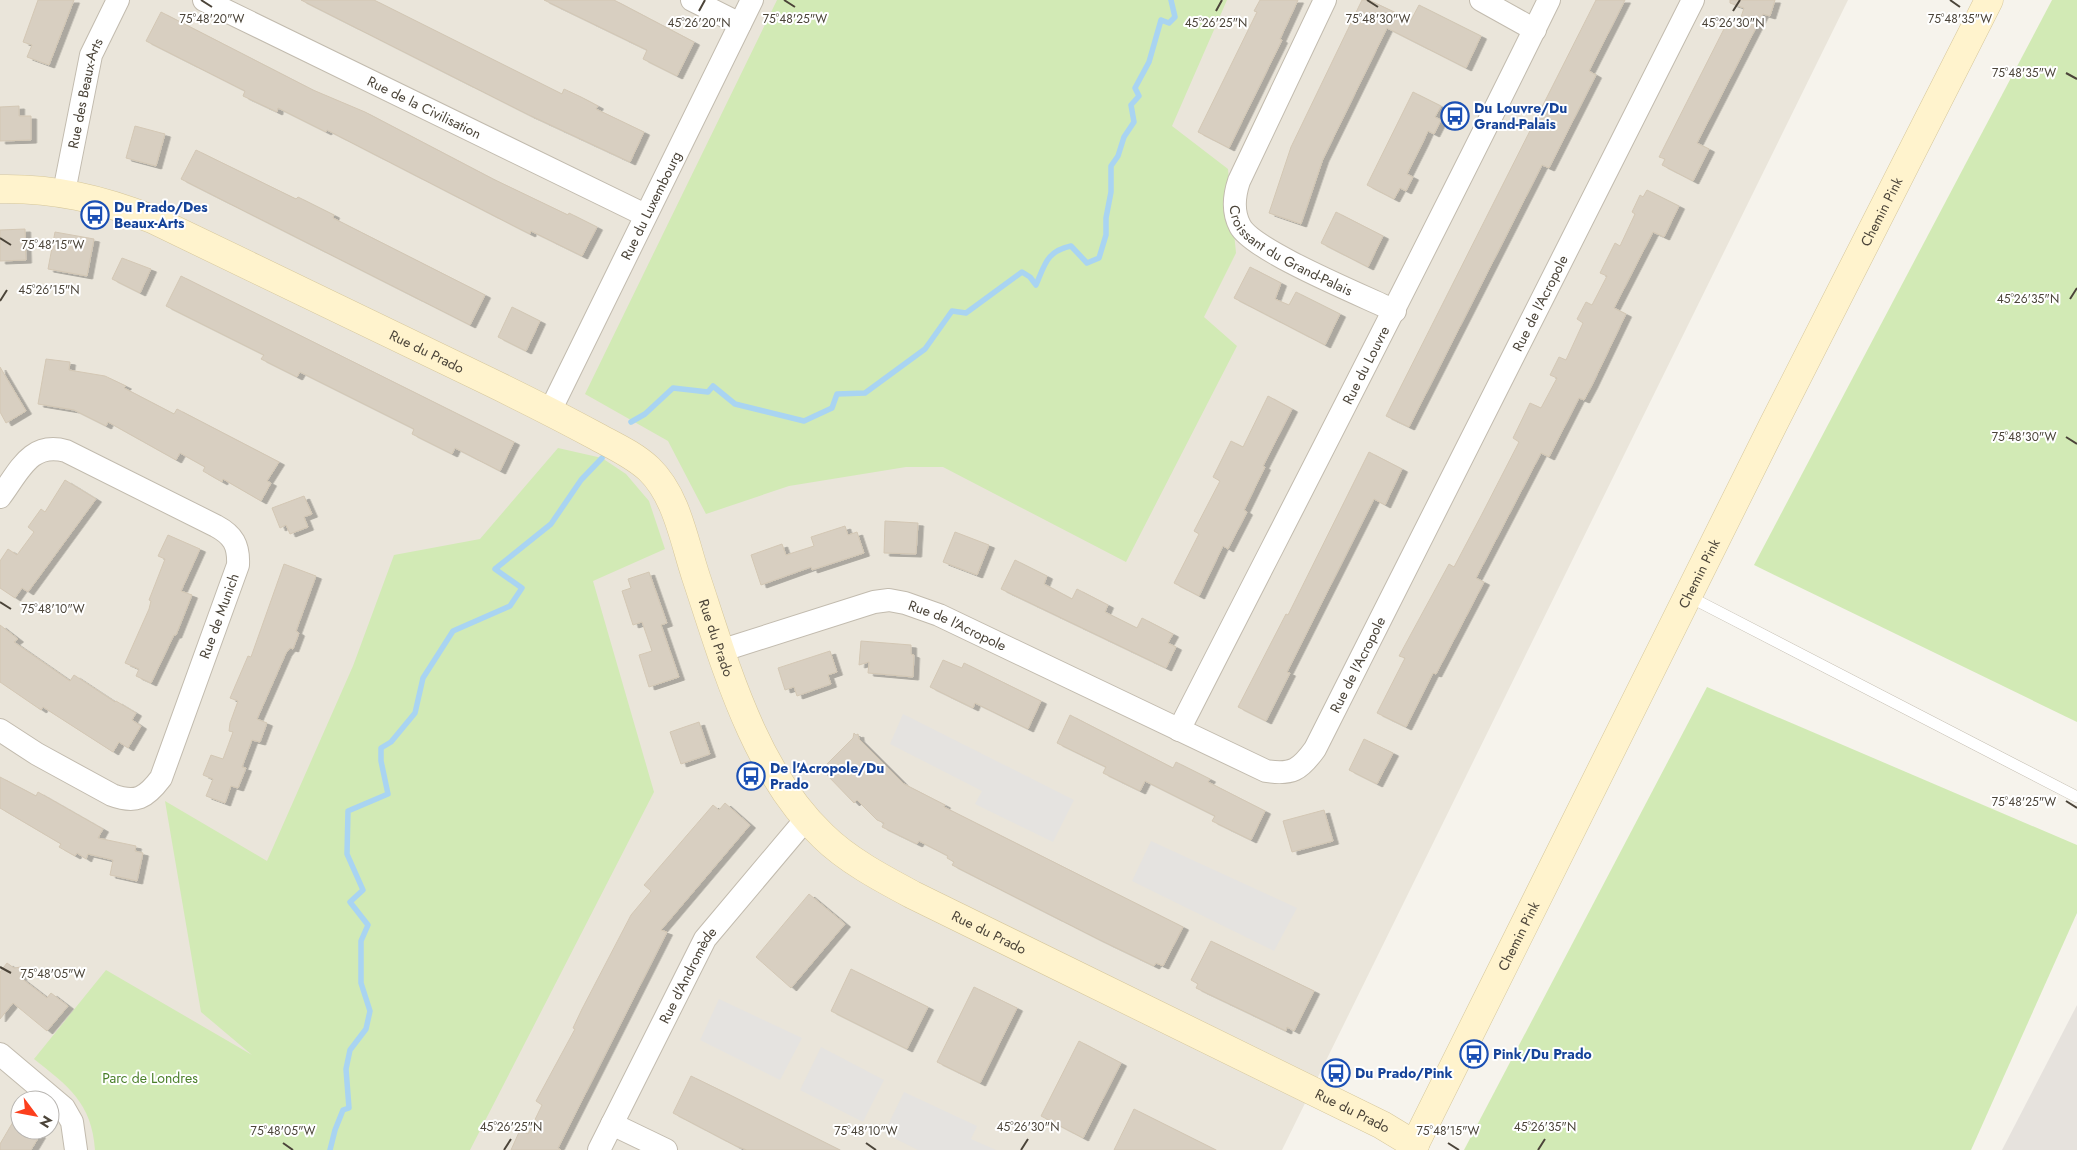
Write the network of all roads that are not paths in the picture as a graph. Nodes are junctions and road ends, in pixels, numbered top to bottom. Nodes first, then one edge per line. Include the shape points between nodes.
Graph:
1 (118, 0) edge
2 (204, 0) edge
3 (692, 0) edge
4 (752, 0) edge
5 (1325, 0) edge
6 (1481, 0) edge
7 (1549, 0) edge
8 (1693, 0) edge
9 (1989, 0) edge
10 (740, 24) junction
11 (1535, 30) junction
12 (0, 188) edge
13 (64, 192) junction
14 (645, 215) junction
15 (1395, 311) junction
16 (550, 411) junction
17 (0, 497) edge
18 (1688, 596) junction
19 (720, 651) junction
20 (0, 730) edge
21 (1179, 730) junction
22 (2077, 797) edge
23 (806, 819) junction
24 (0, 1054) edge
25 (612, 1124) junction
26 (1413, 1148) edge
27 (76, 1150) edge
28 (599, 1150) edge
29 (666, 1150) edge

1 - 13 street, Rue des Beaux-Arts via 91,56
2 - 14 street, Rue de la Civilisation
3 - 10 street
4 - 10 street, Rue du Luxembourg
5 - 15 street, Croissant du Grand-Palais via 1238,181 1234,196 1235,213 1241,227 1263,248
6 - 11 street
7 - 11 street, Rue du Louvre
8 - 21 street, Rue de l'Acropole via 1315,749 1305,763 1294,770 1282,773 1266,771
9 - 18 street, Chemin Pink
10 - 14 street, Rue du Luxembourg
11 - 15 street, Rue du Louvre
12 - 13 street, Rue du Prado
13 - 16 street, Rue du Prado via 95,198 152,219
14 - 16 street, Rue du Luxembourg
15 - 21 street, Rue du Louvre
16 - 19 street, Rue du Prado via 623,450 648,468 664,487
17 - 20 street, Rue de Munich via 30,457 42,449 66,451 216,526 234,540 238,565 161,778 144,796 125,800 112,795
18 - 22 lane
18 - 26 street, Chemin Pink
19 - 21 street, Rue de l'Acropole via 857,606 889,600 939,615
19 - 23 street, Rue du Prado via 758,744 787,796
23 - 25 street, Rue d'Andromède via 705,939
23 - 26 street, Rue du Prado via 831,844 913,895 1382,1125
24 - 27 street via 64,1108 72,1122
25 - 28 street, Rue d'Andromède
25 - 29 street

